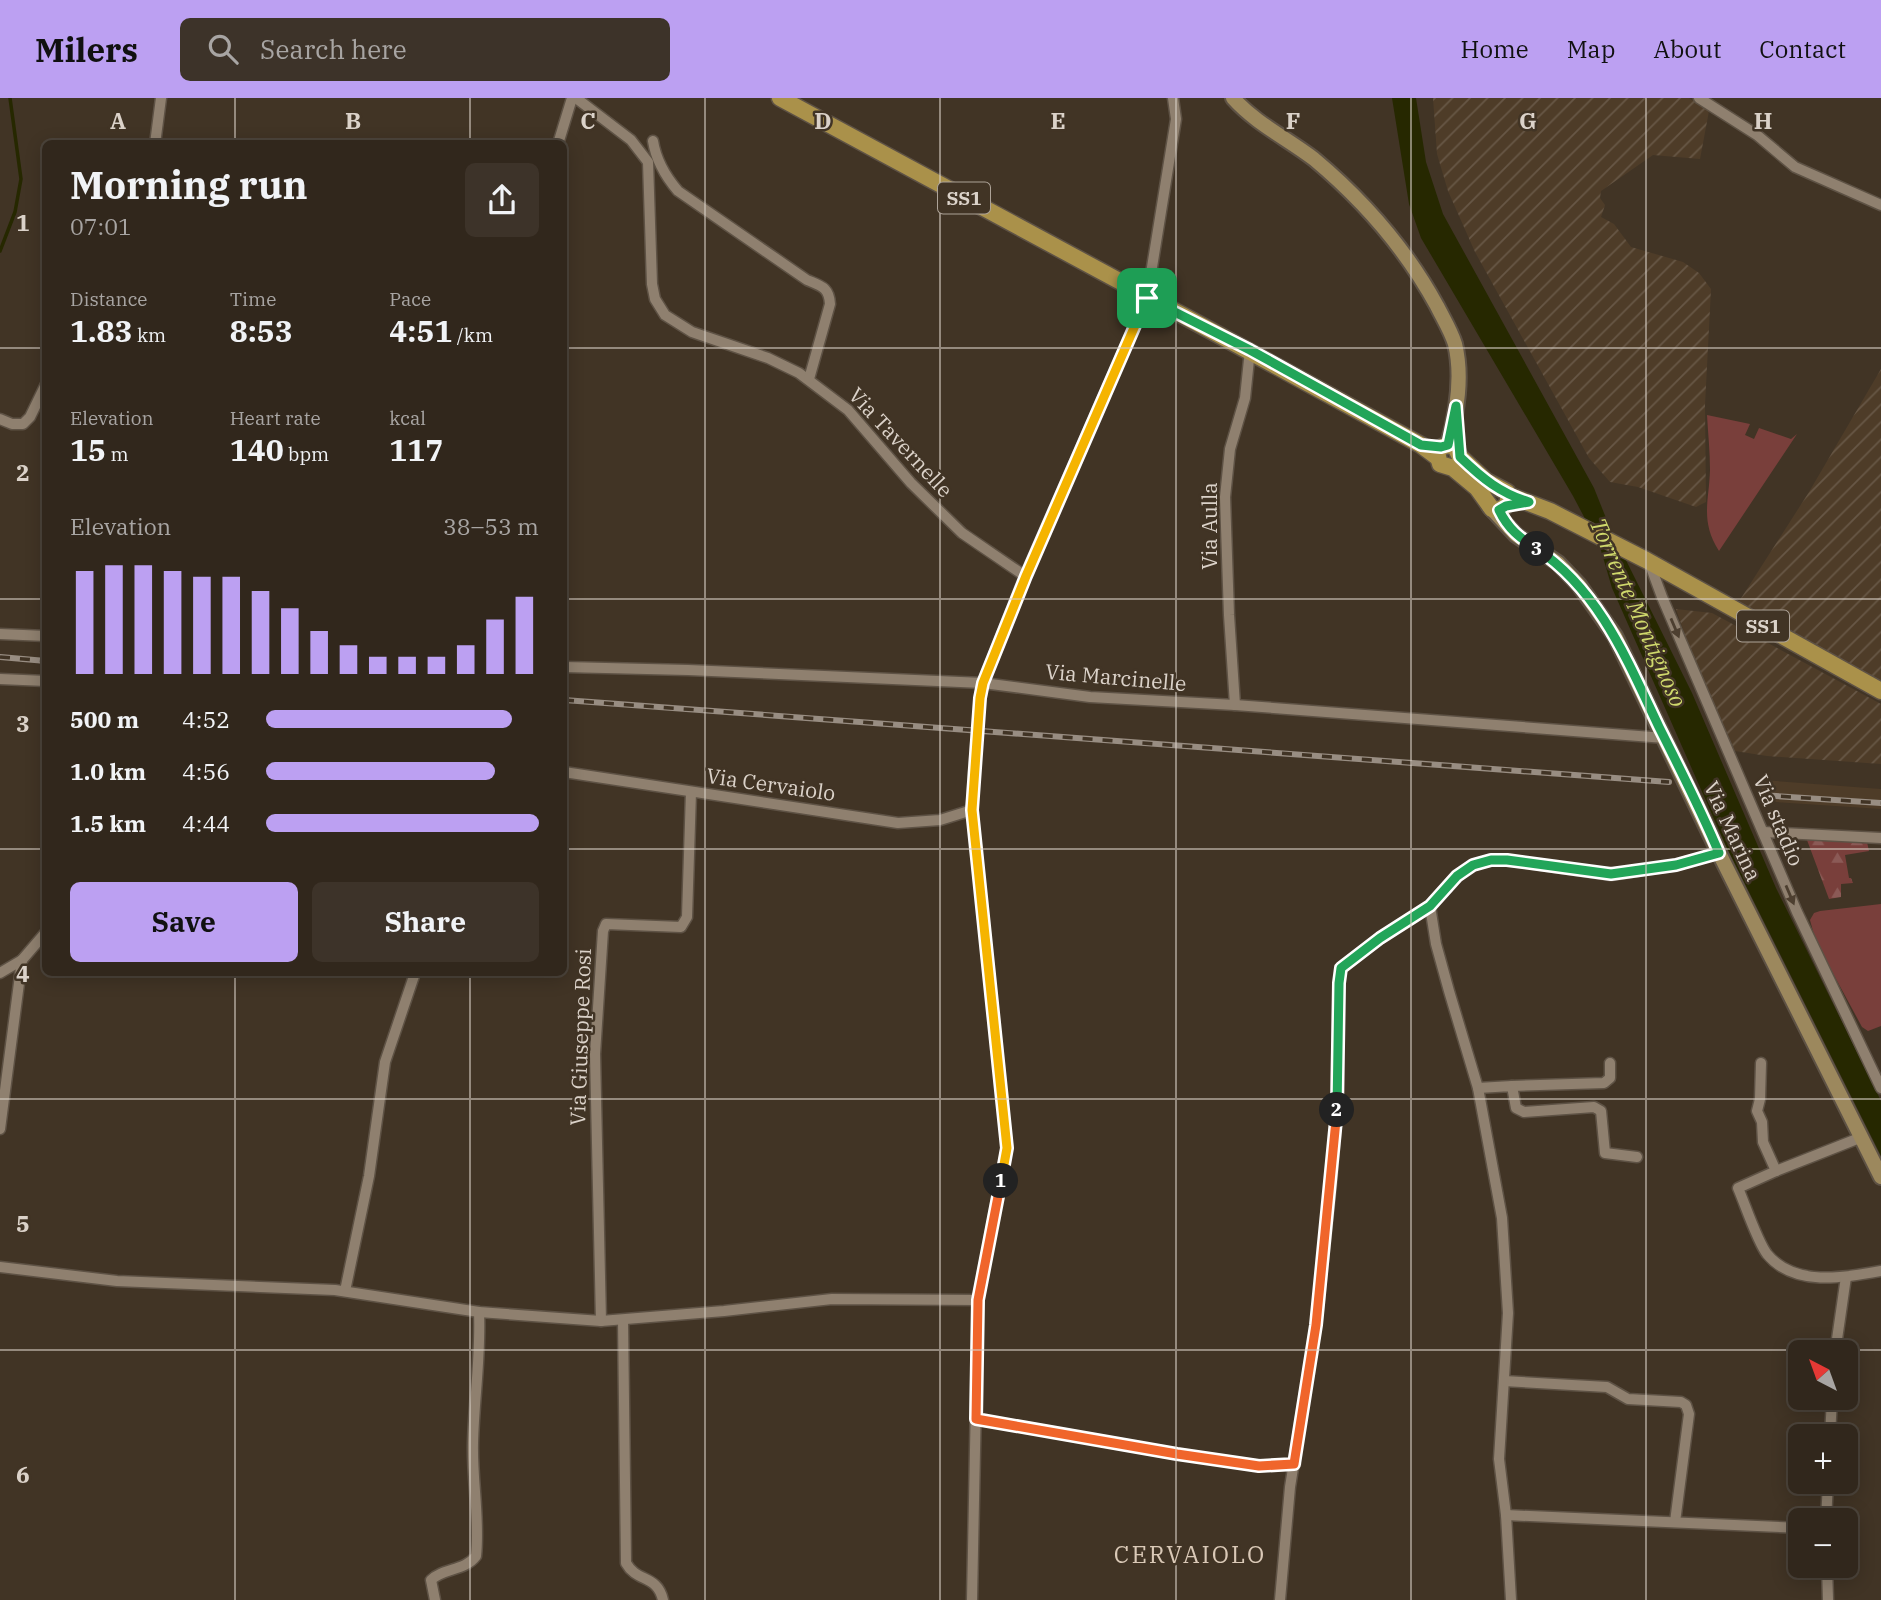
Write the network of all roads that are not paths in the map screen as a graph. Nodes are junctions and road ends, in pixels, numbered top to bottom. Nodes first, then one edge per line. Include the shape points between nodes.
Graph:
1 (160, 98) edge
2 (574, 98) edge
3 (780, 98) edge
4 (1172, 98) edge
5 (1233, 98) edge
6 (1699, 98) edge
7 (155, 140) edge
8 (559, 140) edge
9 (653, 141) dead end
10 (1881, 205) edge
11 (1147, 298) junction
12 (1250, 350) junction
13 (809, 379) junction
14 (42, 392) edge
15 (1456, 406) junction
16 (0, 419) edge
17 (1442, 450) junction
18 (1460, 457) junction
19 (1501, 504) junction
20 (1649, 562) junction
21 (1026, 576) junction
22 (0, 634) edge
23 (42, 636) edge
24 (567, 667) edge
25 (0, 679) edge
26 (42, 681) edge
27 (983, 683) junction
28 (1881, 691) edge
29 (1236, 705) junction
30 (1665, 738) junction
31 (567, 772) edge
32 (691, 793) junction
33 (972, 810) junction
34 (1763, 832) junction
35 (1881, 838) edge
36 (1719, 853) junction
37 (1430, 906) junction
38 (42, 937) edge
39 (22, 960) junction
40 (0, 973) edge
41 (414, 976) edge
42 (1610, 1063) dead end
43 (1761, 1063) dead end
44 (1512, 1086) junction
45 (1478, 1088) junction
46 (1881, 1088) edge
47 (0, 1129) edge
48 (1862, 1137) junction
49 (1637, 1157) dead end
50 (1776, 1171) junction
51 (1881, 1177) edge
52 (0, 1267) edge
53 (1881, 1272) edge
54 (1846, 1277) junction
55 (345, 1291) junction
56 (978, 1300) junction
57 (480, 1312) junction
58 (624, 1320) junction
59 (601, 1321) junction
60 (1837, 1340) edge
61 (1504, 1381) junction
62 (976, 1419) junction
63 (1294, 1464) junction
64 (1506, 1515) junction
65 (1675, 1522) junction
66 (1788, 1527) edge
67 (1827, 1578) edge
68 (435, 1600) edge
69 (663, 1600) edge
70 (972, 1600) edge
71 (1280, 1600) edge
72 (1511, 1600) edge
73 (1828, 1600) edge

1 - 7 street
2 - 8 street
2 - 13 street, Via Tavernelle via 631,140 648,162 652,284 665,315 692,332 768,358
3 - 11 main road, SS1
4 - 11 street via 1176,119
5 - 15 main road via 1346,187 1401,250 1454,343 1459,378
6 - 10 street via 1747,128 1795,167
9 - 13 street via 668,180 678,191 830,294
11 - 12 main road, SS1
11 - 21 street
12 - 17 main road, SS1 via 1421,445
12 - 29 street, Via Aulla via 1245,398 1230,449 1226,497 1228,615
13 - 21 street, Via Tavernelle via 849,410 911,483 962,533
14 - 16 street via 23,424
15 - 17 main road
15 - 18 main road
17 - 18 main road via 1455,447
17 - 19 main road via 1443,466 1453,468
18 - 19 main road via 1490,485 1504,489
19 - 20 main road, SS1 via 1529,502
19 - 30 main road, Via Marina via 1512,531 1558,563 1615,636
20 - 28 main road, SS1
20 -> 34 street, Via stadio
21 - 27 street
22 - 23 street
24 - 27 street, Via Marcinelle
25 - 26 street
27 - 29 street, Via Marcinelle via 1090,697
27 - 33 street, bridge
29 - 30 street, Via Marcinelle
30 - 36 main road, Via Marina
31 - 32 street, Via Cervaiolo
32 - 33 street, Via Cervaiolo via 898,823 940,820
32 - 59 street, Via Giuseppe Rosi via 687,917 681,927 606,924 603,930 595,1054
33 - 56 street via 1007,1148
34 - 35 street
34 -> 46 street, Via stadio
36 - 37 street via 1676,865 1611,874 1491,860 1457,876
36 - 48 main road, Via Marina
37 - 45 street via 1436,944
37 - 63 street via 1341,968 1331,1184 1316,1325
38 - 39 street
39 - 40 street
39 - 47 street
41 - 55 street via 385,1062 369,1176
42 - 44 street via 1610,1078 1604,1083
43 - 50 street via 1757,1111 1763,1142
44 - 45 street
44 - 49 street via 1516,1108 1524,1112 1594,1107 1601,1111 1605,1153
45 - 61 street via 1502,1217 1508,1313
48 - 50 street
48 - 51 main road, Via Marina
50 - 54 street via 1738,1188 1766,1253 1793,1273
52 - 55 street via 117,1281
53 - 54 street
54 - 60 street
55 - 57 street
56 - 58 street via 832,1299
56 - 62 street
57 - 59 street
57 - 68 street via 473,1440 476,1556 430,1580
58 - 59 street
58 - 69 street via 626,1563 634,1574 653,1581
61 - 64 street via 1499,1459
61 - 65 street via 1607,1387 1628,1399 1686,1405 1689,1414
62 - 63 street via 1259,1466
62 - 70 street
63 - 71 street
64 - 65 street
64 - 72 street
65 - 66 street
67 - 73 street

